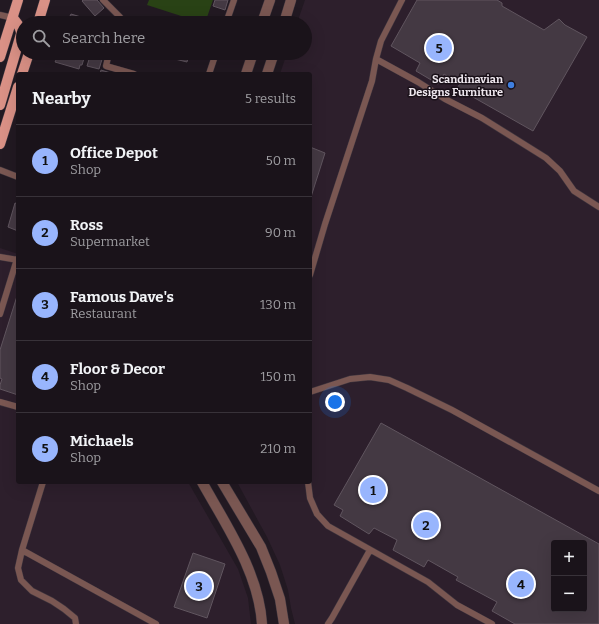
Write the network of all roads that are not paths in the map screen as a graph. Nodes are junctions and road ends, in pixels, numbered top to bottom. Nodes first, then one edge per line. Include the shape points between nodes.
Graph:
1 (18, 0) edge
2 (45, 0) edge
3 (103, 0) edge
4 (234, 0) edge
5 (270, 0) edge
6 (291, 0) edge
7 (402, 0) edge
8 (0, 14) edge
9 (40, 16) edge
10 (119, 16) edge
11 (228, 16) edge
12 (264, 16) edge
13 (286, 16) edge
14 (13, 18) junction
15 (16, 22) edge
16 (16, 51) edge
17 (0, 57) edge
18 (376, 59) junction
19 (26, 60) edge
20 (107, 60) edge
21 (214, 60) edge
22 (251, 60) edge
23 (272, 60) edge
24 (23, 72) edge
25 (127, 72) edge
26 (210, 72) edge
27 (247, 72) edge
28 (268, 72) edge
29 (16, 93) edge
30 (0, 105) edge
31 (0, 144) edge
32 (0, 170) edge
33 (16, 176) edge
34 (599, 207) edge
35 (0, 257) edge
36 (16, 260) edge
37 (16, 266) edge
38 (312, 268) edge
39 (0, 314) edge
40 (312, 391) edge
41 (0, 402) edge
42 (16, 406) edge
43 (42, 484) edge
44 (203, 484) edge
45 (223, 484) edge
46 (308, 484) edge
47 (599, 491) edge
48 (22, 550) junction
49 (370, 550) junction
50 (76, 624) edge
51 (156, 624) edge
52 (262, 624) edge
53 (284, 624) edge
54 (328, 624) edge
55 (492, 624) edge

1 - 14 main road
2 - 9 main road
3 - 10 lane
4 - 11 lane
5 - 12 street
6 - 13 street
7 - 18 lane
8 - 14 lane
14 - 15 main road
14 - 17 main road
16 - 30 main road
18 - 34 lane via 482,118 540,154 560,171 574,191
18 - 38 lane via 372,81
19 - 24 main road
20 - 25 lane via 106,66
21 - 26 lane
22 - 27 street
23 - 28 street
29 - 31 main road
32 - 33 lane
35 - 36 lane
37 - 39 lane
40 - 47 lane via 350,379 370,377 389,380 452,410
41 - 42 lane
43 - 48 lane
44 - 52 street via 248,568 258,598
45 - 53 street via 261,547 280,599
46 - 49 lane via 310,498 317,514 328,526
48 - 50 lane via 18,568 21,580 32,592 64,609 75,618
48 - 51 lane
49 - 54 lane
49 - 55 lane via 428,582 457,605

